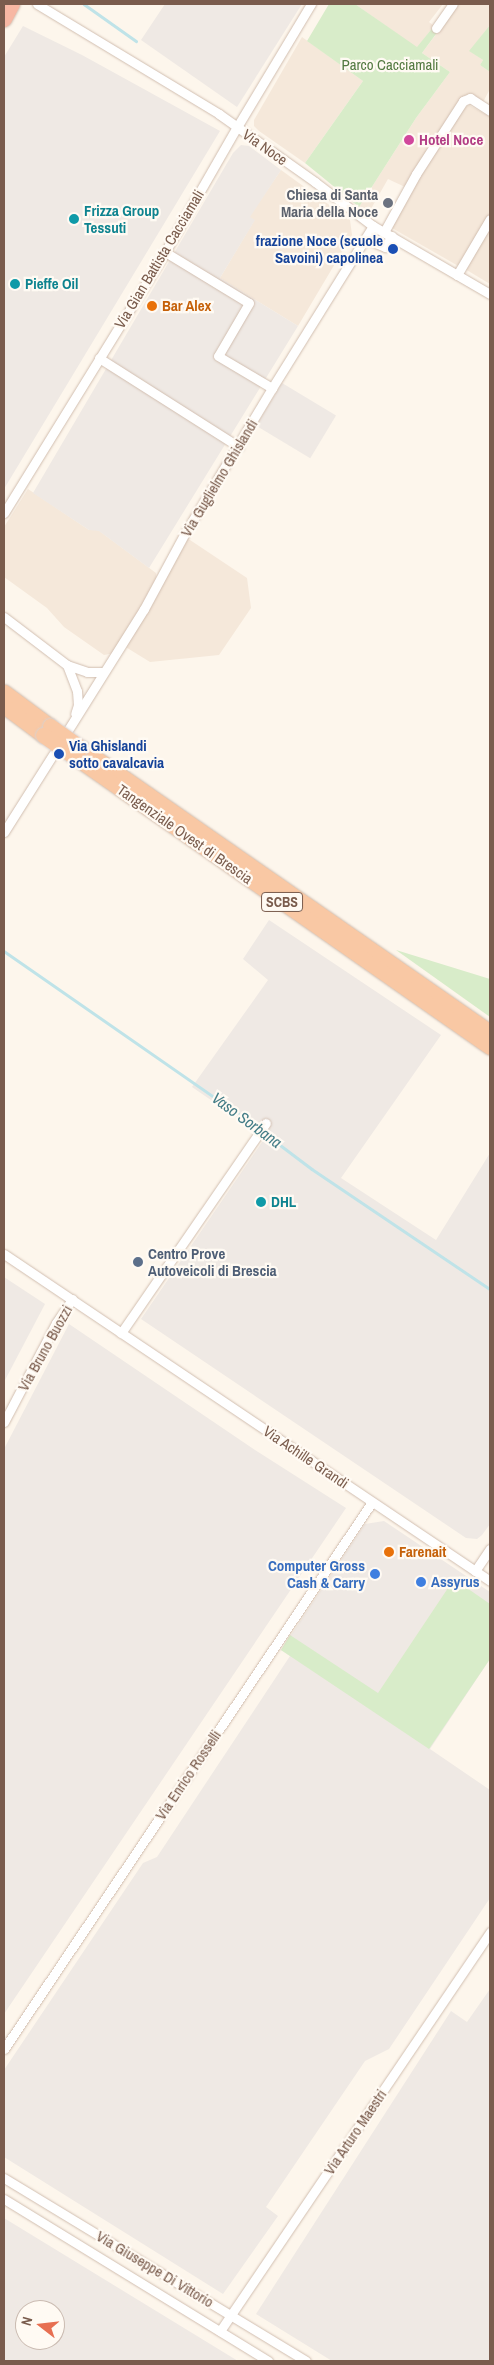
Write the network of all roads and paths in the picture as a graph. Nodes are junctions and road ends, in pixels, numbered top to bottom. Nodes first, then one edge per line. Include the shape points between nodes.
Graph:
1 (12, 4) edge
2 (311, 4) edge
3 (454, 4) edge
4 (39, 5) edge
5 (4, 19) edge
6 (436, 28) dead end
7 (490, 111) edge
8 (237, 127) junction
9 (490, 219) edge
10 (373, 226) junction
11 (388, 234) junction
12 (366, 239) junction
13 (165, 252) junction
14 (457, 275) junction
15 (490, 294) edge
16 (99, 358) junction
17 (272, 388) junction
18 (239, 447) junction
19 (4, 513) edge
20 (4, 617) edge
21 (67, 665) junction
22 (103, 672) junction
23 (4, 692) edge
24 (4, 706) edge
25 (73, 721) junction
26 (68, 730) dead end
27 (47, 731) junction
28 (78, 752) junction
29 (54, 753) dead end
30 (4, 832) edge
31 (490, 1032) edge
32 (490, 1047) edge
33 (266, 1123) dead end
34 (4, 1254) edge
35 (72, 1299) junction
36 (121, 1333) junction
37 (4, 1422) edge
38 (372, 1502) junction
39 (490, 1549) edge
40 (476, 1571) junction
41 (490, 1581) edge
42 (490, 1932) edge
43 (4, 2049) edge
44 (4, 2178) edge
45 (4, 2199) edge
46 (231, 2315) junction
47 (220, 2331) junction
48 (268, 2361) edge
49 (306, 2361) edge

1 - 5 highway
2 - 8 street, Via Gian Battista Cacciamali
3 - 6 street
4 - 8 street, Via Noce
7 - 11 street via 470,98 463,102 416,174
8 - 10 street, Via Noce
8 - 13 street, Via Gian Battista Cacciamali
9 - 14 street
10 - 11 street, Via Noce
10 - 12 street, Via Guglielmo Ghislandi
11 - 12 street via 385,247
11 - 14 street, Via Noce
12 - 17 street, Via Guglielmo Ghislandi
13 - 16 street, Via Gian Battista Cacciamali
13 - 17 street via 249,303 218,356
14 - 15 street, Via Noce
16 - 18 street
16 - 19 street, Via Gian Battista Cacciamali
17 - 18 street, Via Guglielmo Ghislandi
18 - 22 street, Via Guglielmo Ghislandi
20 - 21 street
21 - 22 street via 87,672
21 - 25 street via 77,691 78,705
22 - 25 street, Via Guglielmo Ghislandi
23 - 27 highway, Tangenziale Ovest di Brescia / SCBS
24 - 27 highway, Tangenziale Ovest di Brescia / SCBS
25 - 26 street, Via Guglielmo Ghislandi
27 - 28 highway, Tangenziale Ovest di Brescia / SCBS, bridge
28 - 31 highway, Tangenziale Ovest di Brescia / SCBS
28 - 32 highway, Tangenziale Ovest di Brescia / SCBS
29 - 30 street
33 - 36 street
34 - 35 street, Via Achille Grandi
35 - 36 street, Via Achille Grandi
35 - 37 street, Via Bruno Buozzi
36 - 38 street, Via Achille Grandi
38 - 40 street, Via Achille Grandi
38 - 43 street, Via Enrico Rosselli
39 - 40 street
40 - 41 street, Via Achille Grandi
42 - 46 street, Via Arturo Maestri
44 - 46 street, Via Giuseppe Di Vittorio
45 - 47 street, Via Giuseppe Di Vittorio
46 - 47 street, Via Arturo Maestri
46 - 49 street, Via Giuseppe Di Vittorio
47 - 48 street, Via Giuseppe Di Vittorio

